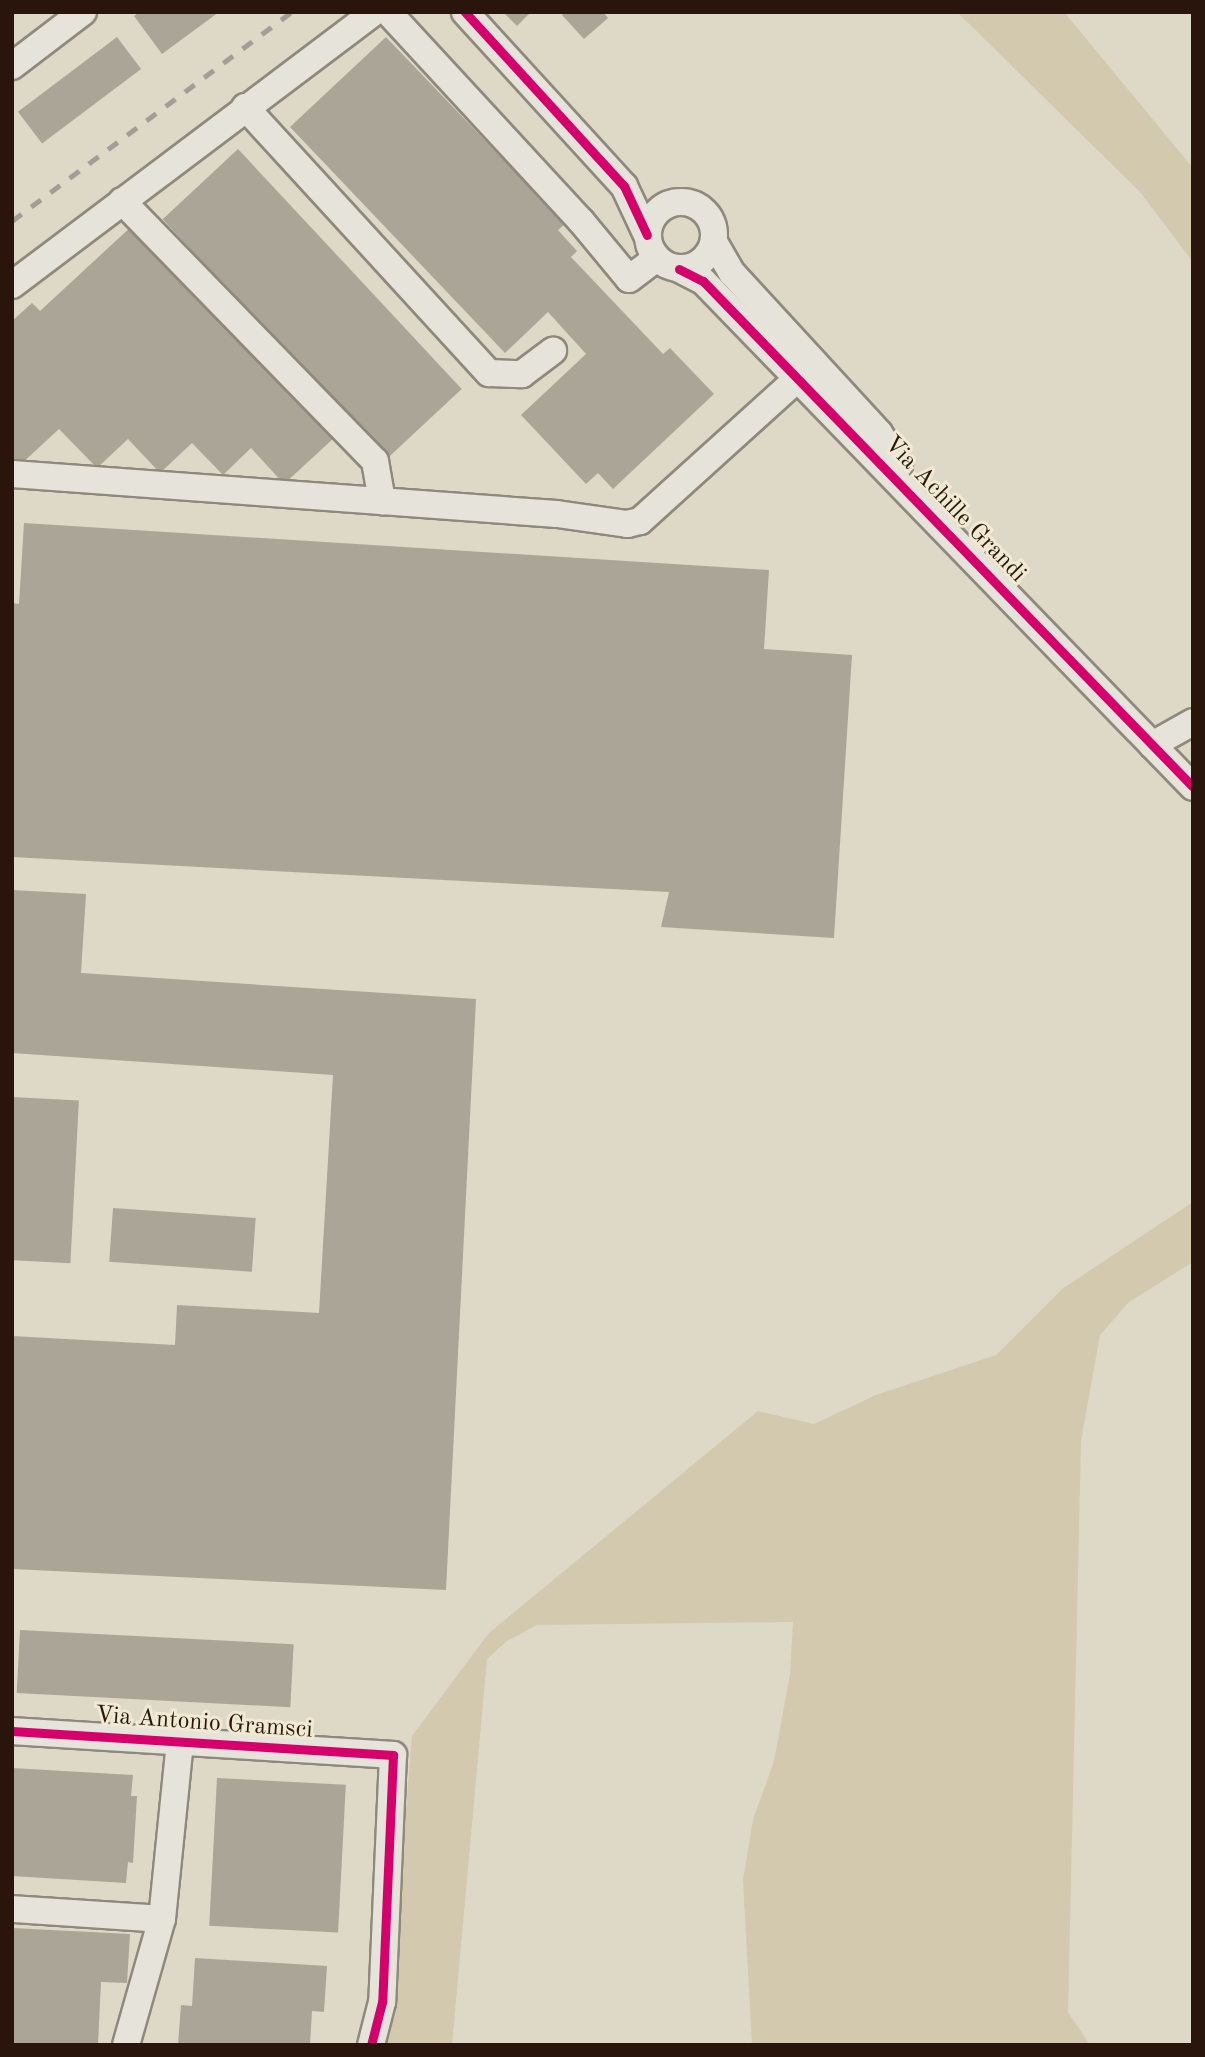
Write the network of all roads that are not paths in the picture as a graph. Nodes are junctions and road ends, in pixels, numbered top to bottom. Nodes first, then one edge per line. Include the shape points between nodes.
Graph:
1 (83, 12) edge
2 (374, 12) edge
3 (388, 12) edge
4 (465, 12) edge
5 (12, 65) edge
6 (245, 107) junction
7 (624, 186) junction
8 (122, 201) junction
9 (673, 202) junction
10 (714, 242) junction
11 (661, 254) junction
12 (12, 285) edge
13 (554, 351) dead end
14 (797, 378) junction
15 (12, 474) edge
16 (382, 501) junction
17 (931, 513) junction
18 (1193, 722) edge
19 (1153, 745) junction
20 (1193, 787) edge
21 (12, 1731) edge
22 (180, 1741) junction
23 (12, 1909) edge
24 (162, 1919) junction
25 (126, 2045) edge
26 (371, 2045) edge

1 - 5 street
2 - 6 street
3 - 11 street via 629,279
4 - 7 street, Via Achille Grandi
6 - 8 street
6 - 13 street via 489,373 522,374
7 - 9 street, Via Achille Grandi
7 - 11 street, Via Achille Grandi
8 - 12 street
8 - 16 street via 374,461
9 - 10 street, Via Achille Grandi via 703,209 713,226
9 - 11 street via 652,217
10 - 11 street via 701,262
10 - 17 street, Via Achille Grandi via 732,273 879,433
11 - 14 street, Via Achille Grandi via 702,281
14 - 16 street via 640,521 627,524
14 - 17 street, Via Achille Grandi
15 - 16 street
17 - 19 street, Via Achille Grandi
18 - 19 street
19 - 20 street, Via Achille Grandi
21 - 22 street, Via Antonio Gramsci
22 - 24 street
22 - 26 street, Via Antonio Gramsci via 393,1755 382,2002
23 - 24 street
24 - 25 street

